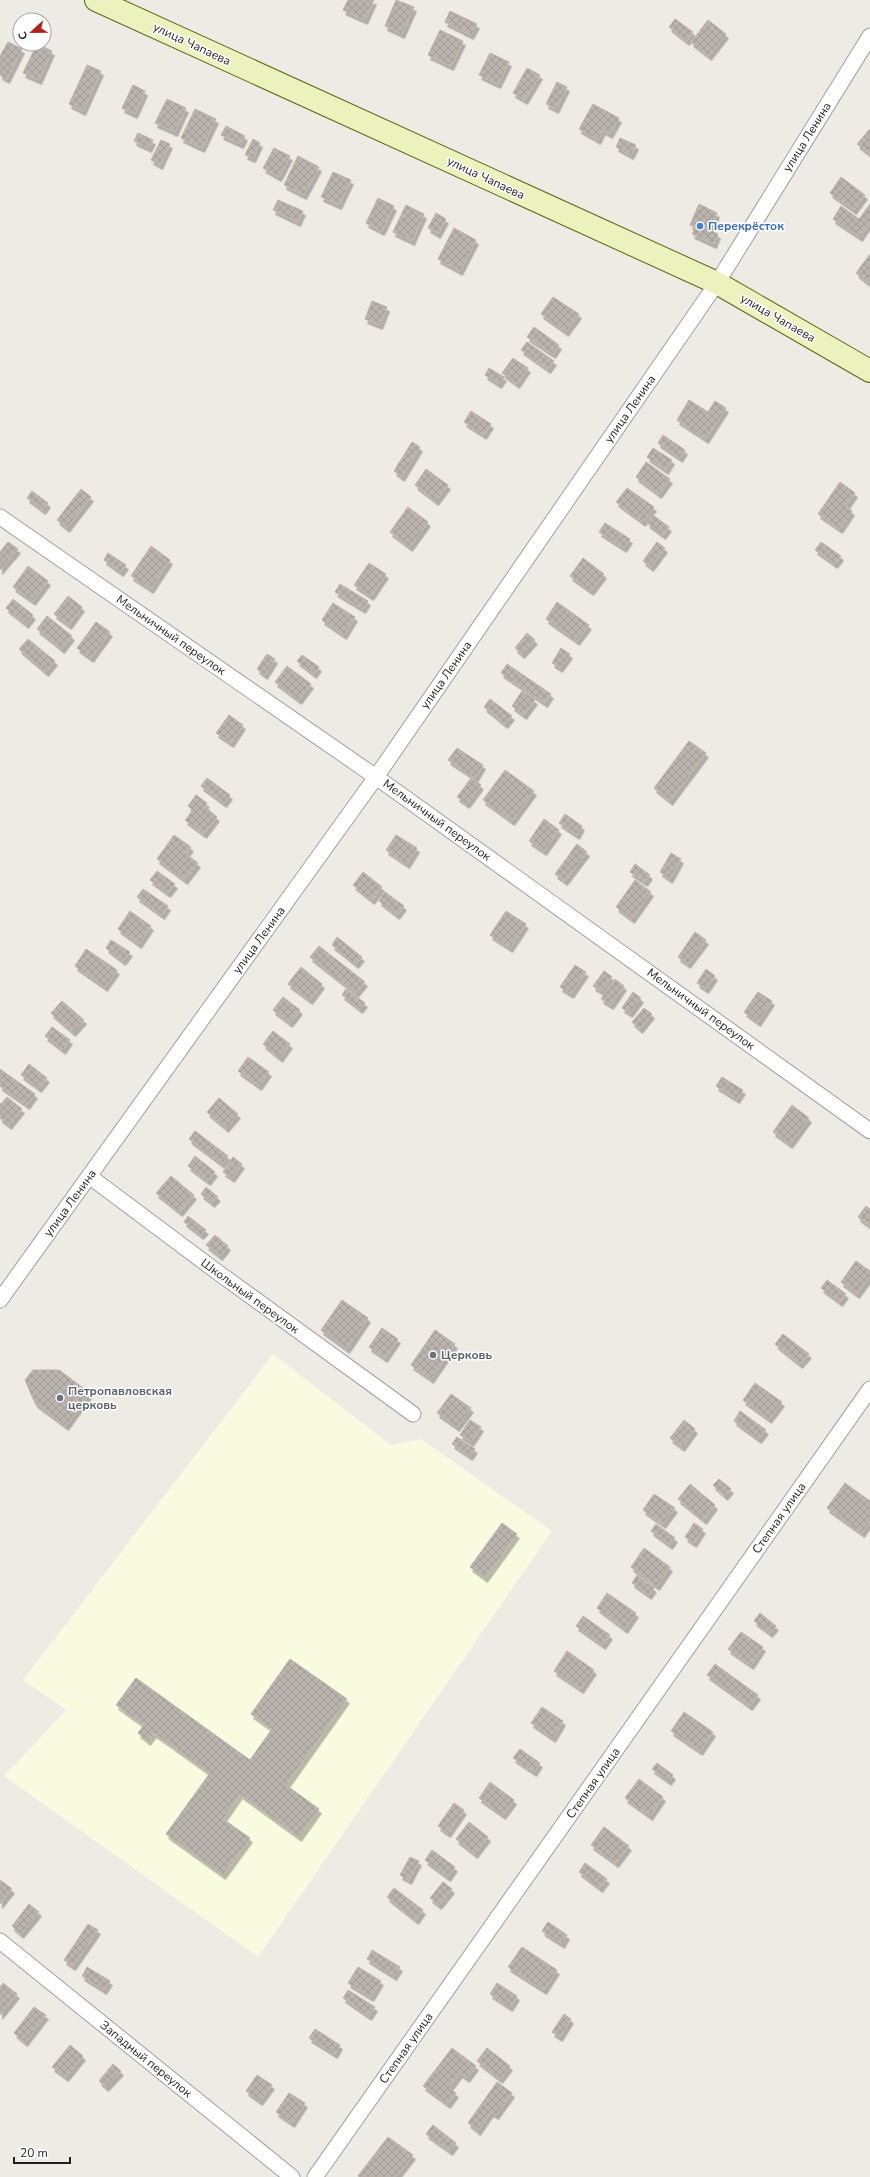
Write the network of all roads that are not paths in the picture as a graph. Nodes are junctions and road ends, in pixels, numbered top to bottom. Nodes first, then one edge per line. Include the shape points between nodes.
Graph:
1 (96, 0) edge
2 (870, 36) edge
3 (717, 283) junction
4 (870, 371) edge
5 (0, 517) edge
6 (376, 776) junction
7 (870, 1130) edge
8 (89, 1176) junction
9 (0, 1300) edge
10 (870, 1389) edge
11 (413, 1414) dead end
12 (0, 1941) edge
13 (292, 2177) edge
14 (315, 2177) edge

1 - 3 main road, улица Чапаева
2 - 3 street, улица Ленина
3 - 4 main road, улица Чапаева
3 - 6 street, улица Ленина
5 - 6 street, Мельничный переулок
6 - 7 street, Мельничный переулок
6 - 8 street, улица Ленина
8 - 9 street, улица Ленина
8 - 11 street, Школьный переулок via 216,1272
10 - 14 street, Степная улица
12 - 13 street, Западный переулок

